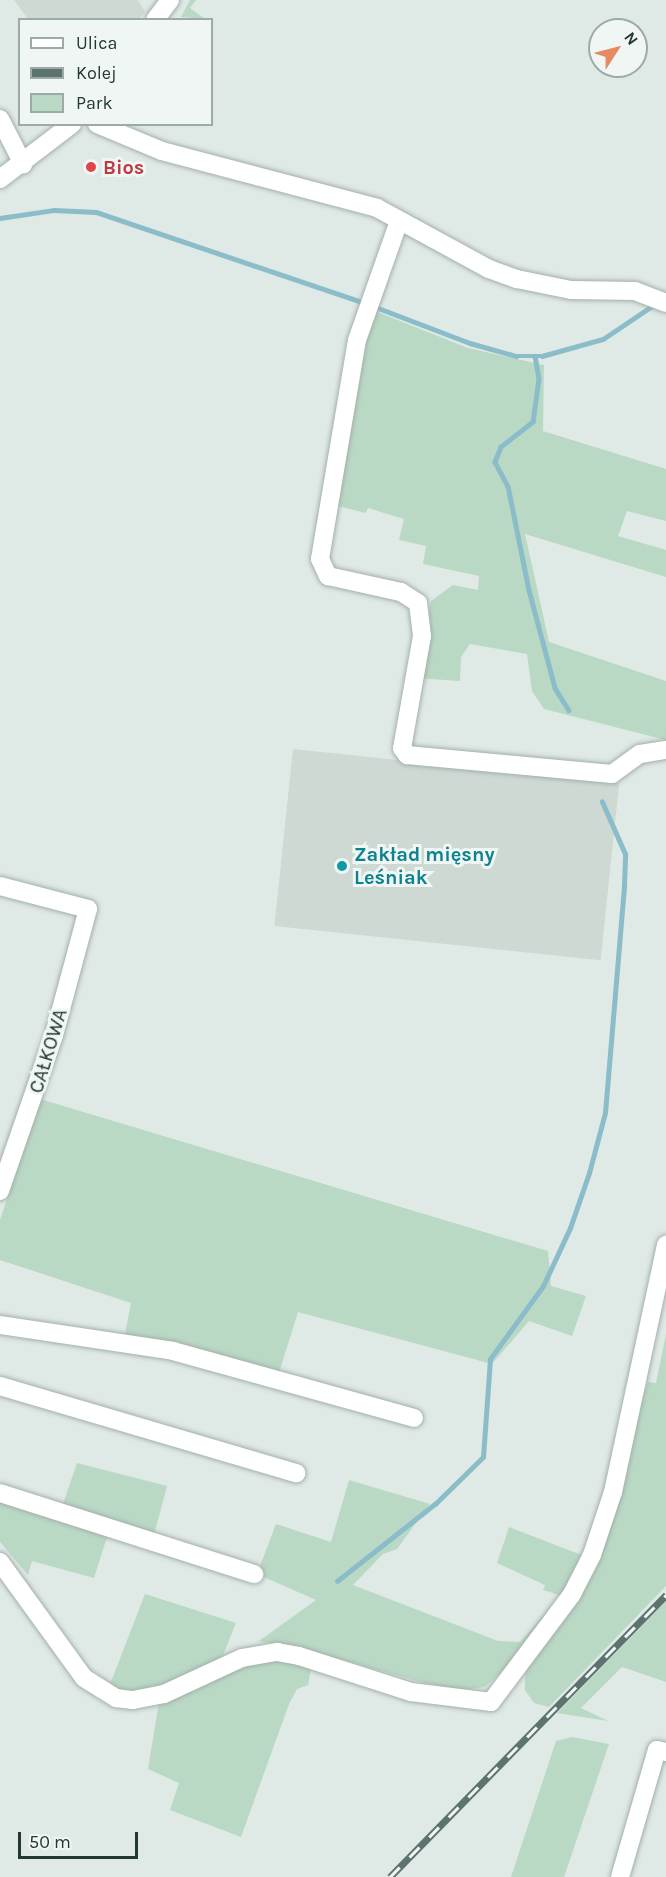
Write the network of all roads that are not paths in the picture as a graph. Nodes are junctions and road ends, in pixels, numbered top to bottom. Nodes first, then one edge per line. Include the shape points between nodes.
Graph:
1 (170, 0) edge
2 (156, 18) edge
3 (0, 119) edge
4 (70, 126) edge
5 (102, 126) edge
6 (23, 164) junction
7 (0, 179) edge
8 (399, 220) junction
9 (658, 300) edge
10 (666, 750) edge
11 (0, 886) edge
12 (0, 1191) edge
13 (666, 1245) edge
14 (0, 1324) edge
15 (0, 1386) edge
16 (414, 1418) dead end
17 (296, 1473) dead end
18 (0, 1493) edge
19 (0, 1562) edge
20 (254, 1574) dead end
21 (662, 1751) edge
22 (620, 1877) edge

1 - 2 street
3 - 6 street
4 - 6 street
5 - 8 street via 153,148 377,208
6 - 7 street
8 - 9 street via 489,269 517,279 572,290 635,291
8 - 10 street via 365,316 345,392 320,559 328,576 401,592 418,603 422,636 402,748 407,755 612,774 640,754
11 - 12 street, CAŁKOWA via 88,909 54,1035
13 - 19 street via 613,1492 592,1555 572,1594 491,1702 411,1692 299,1656 277,1653 242,1658 164,1694 116,1698 84,1678
14 - 16 street via 173,1351
15 - 17 street
18 - 20 street
21 - 22 street

